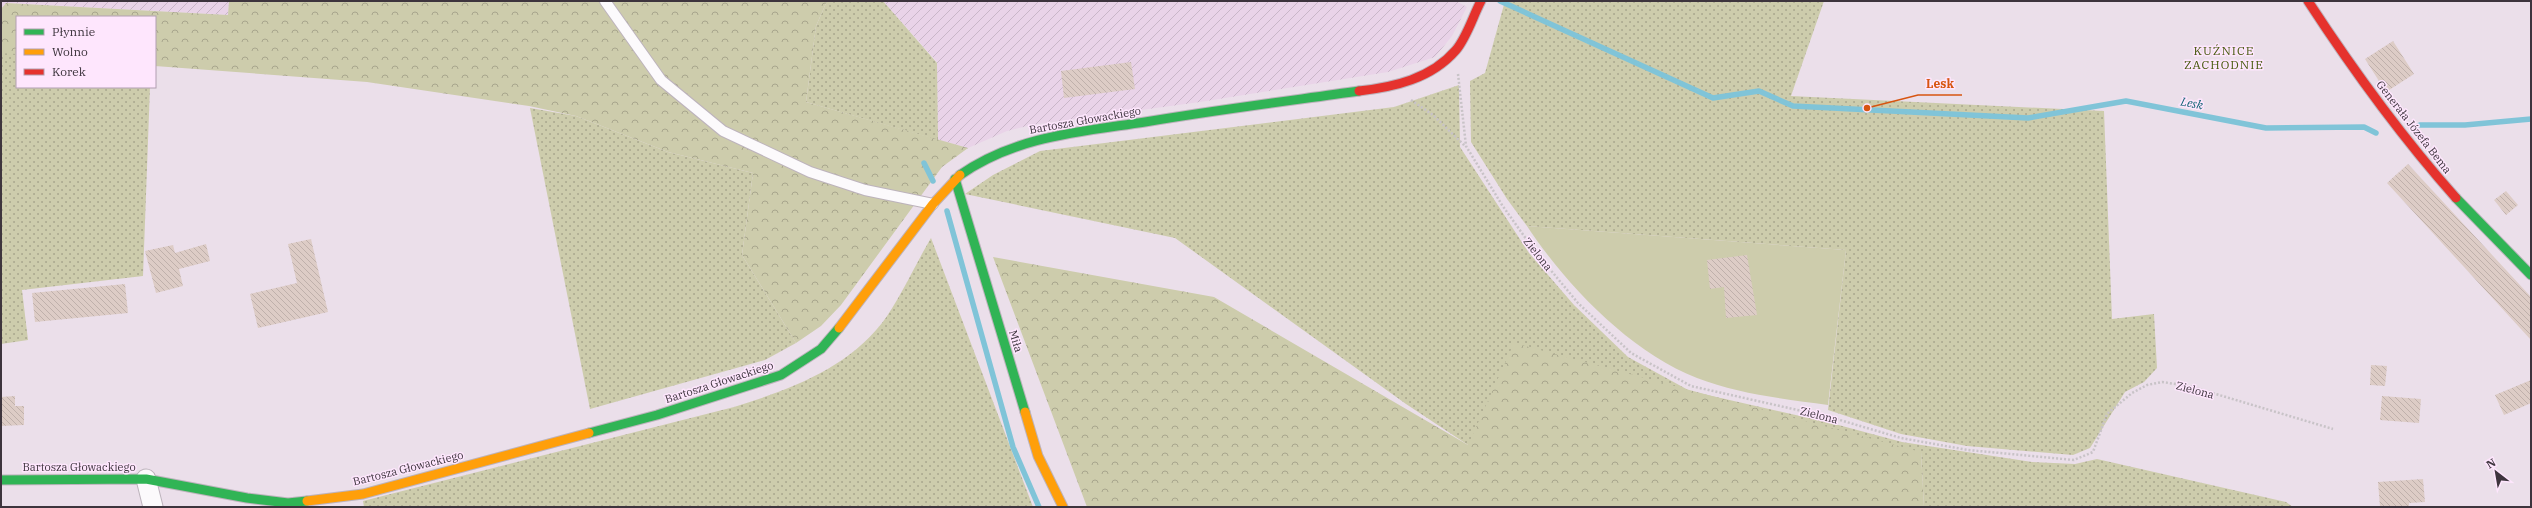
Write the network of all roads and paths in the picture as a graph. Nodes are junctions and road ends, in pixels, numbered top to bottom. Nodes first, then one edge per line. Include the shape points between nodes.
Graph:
1 (605, 1) edge
2 (2308, 1) edge
3 (1481, 2) edge
4 (1456, 50) junction
5 (1392, 87) junction
6 (1466, 146) junction
7 (955, 180) junction
8 (933, 204) junction
9 (2531, 275) edge
10 (2333, 428) dead end
11 (146, 479) junction
12 (1, 480) edge
13 (153, 507) edge
14 (1063, 507) edge

1 - 8 lane via 661,80 723,131 810,172 865,190
2 - 9 street, Generała Józefa Bema via 2349,64 2422,160 2468,212
3 - 4 street, Bartosza Głowackiego
4 - 5 street, Bartosza Głowackiego via 1429,73
4 - 6 path, Zielona
5 - 6 path via 1433,115
5 - 7 street, Bartosza Głowackiego via 1205,112 1037,139 978,163
6 - 10 path, Zielona via 1534,250 1578,302 1631,353 1691,386 1817,414 1901,438 1968,450 2074,460 2093,452 2107,414 2132,393 2147,385 2162,382 2189,386
7 - 8 street, Bartosza Głowackiego
7 - 14 street, Miła via 1038,456
8 - 11 street, Bartosza Głowackiego via 847,320 821,349 781,375 657,415 363,494 288,503
11 - 12 street, Bartosza Głowackiego
11 - 13 street

